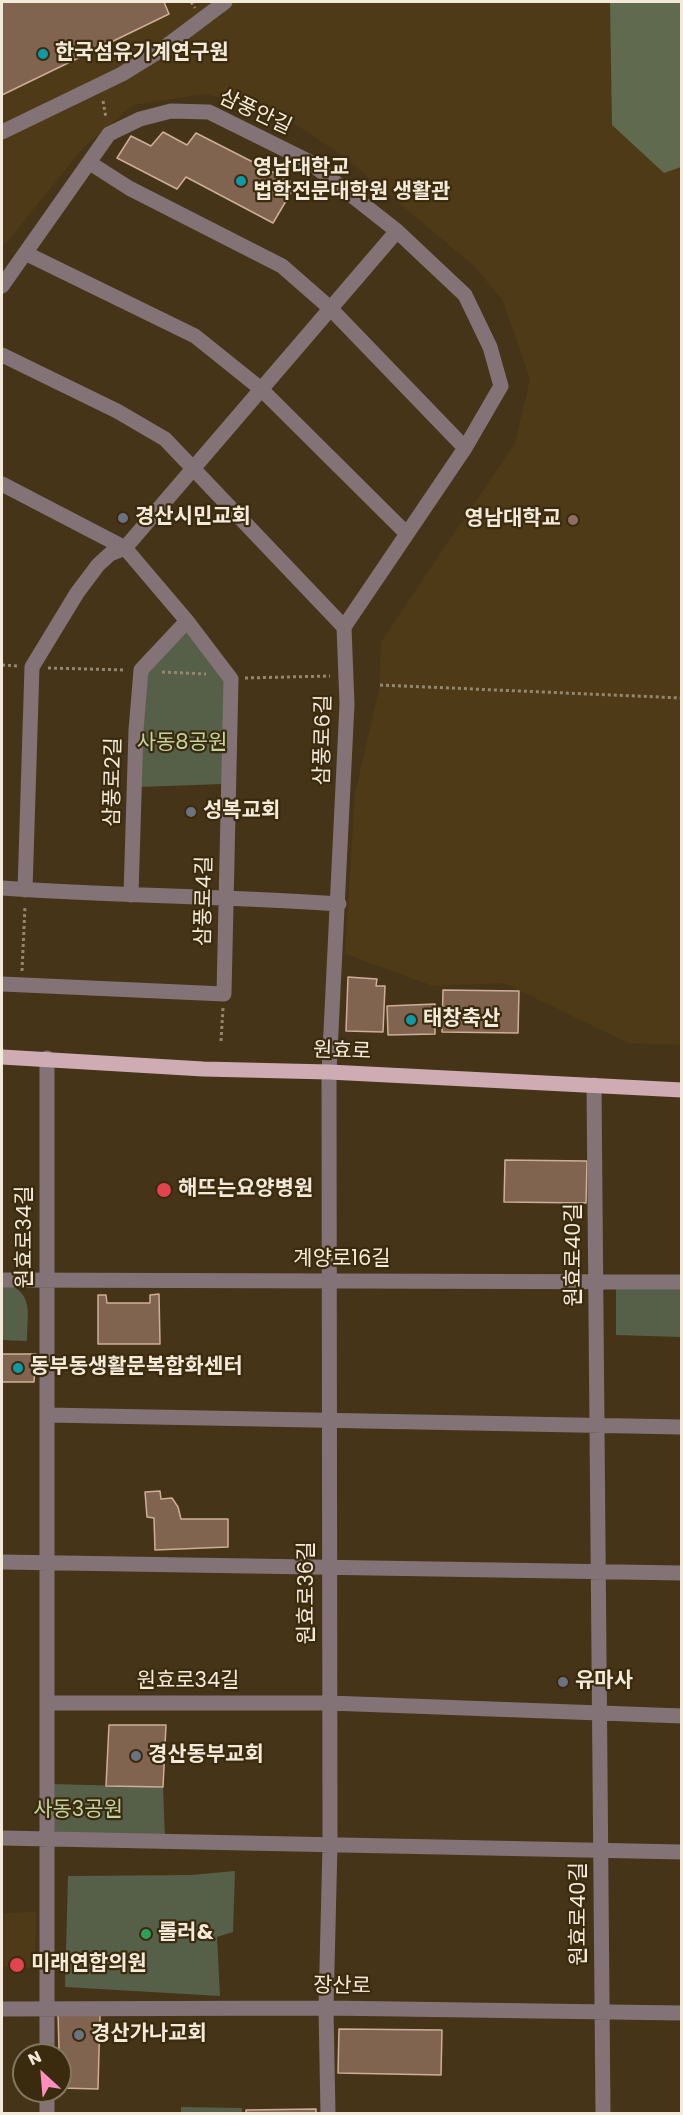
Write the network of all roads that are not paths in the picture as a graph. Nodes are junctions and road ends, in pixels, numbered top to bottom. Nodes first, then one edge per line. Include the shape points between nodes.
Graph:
1 (225, 2) edge
2 (2, 132) edge
3 (90, 163) junction
4 (397, 231) junction
5 (25, 253) junction
6 (2, 286) edge
7 (330, 308) junction
8 (2, 355) edge
9 (261, 389) junction
10 (465, 448) junction
11 (194, 469) junction
12 (2, 484) edge
13 (406, 533) junction
14 (125, 548) junction
15 (187, 621) junction
16 (344, 627) junction
17 (2, 888) edge
18 (25, 890) junction
19 (131, 895) junction
20 (225, 896) junction
21 (339, 904) junction
22 (2, 984) edge
23 (2, 1057) edge
24 (47, 1058) junction
25 (329, 1072) junction
26 (594, 1085) junction
27 (681, 1090) edge
28 (2, 1280) edge
29 (47, 1280) junction
30 (329, 1281) junction
31 (596, 1282) junction
32 (681, 1282) edge
33 (47, 1415) junction
34 (329, 1420) junction
35 (597, 1425) junction
36 (681, 1427) edge
37 (2, 1562) edge
38 (47, 1563) junction
39 (329, 1567) junction
40 (598, 1571) junction
41 (681, 1573) edge
42 (47, 1702) junction
43 (329, 1703) junction
44 (600, 1714) junction
45 (681, 1716) edge
46 (2, 1839) edge
47 (48, 1839) junction
48 (330, 1845) junction
49 (601, 1850) junction
50 (681, 1852) edge
51 (2, 2008) edge
52 (47, 2008) junction
53 (326, 2008) junction
54 (601, 2012) junction
55 (681, 2013) edge
56 (47, 2043) edge
57 (328, 2114) edge
58 (603, 2114) edge

1 - 2 street via 161,50 100,87
3 - 4 street, 삼풍안길 via 109,134 140,119 171,111 208,112 308,161
3 - 5 street
3 - 7 street via 129,188 282,266
4 - 7 street
4 - 10 street, 삼풍안길 via 465,295 490,346 501,386
5 - 6 street
5 - 9 street via 195,336
7 - 9 street
7 - 10 street
8 - 11 street via 165,439
9 - 11 street
9 - 13 street
10 - 13 street, 삼풍안길
11 - 14 street
11 - 16 street
12 - 14 street
13 - 16 street, 삼풍안길
14 - 15 street
14 - 18 street via 98,565 34,663
15 - 19 street, 삼풍로2길 via 141,670
15 - 20 street, 삼풍로4길 via 230,677
16 - 21 street, 삼풍로6길 via 347,704
17 - 18 street
18 - 19 street
19 - 20 street
20 - 21 street
20 - 22 street, 삼풍로4길 via 224,994
21 - 25 street, 삼풍로6길
23 - 24 main road, 원효로
24 - 25 main road, 원효로 via 203,1069
24 - 29 street, 원효로34길
25 - 26 main road, 원효로
25 - 30 street, 원효로36길
26 - 27 main road, 원효로
26 - 31 street, 원효로40길
28 - 29 street, 계양로16길
29 - 30 street, 계양로16길
29 - 33 street, 원효로34길
30 - 31 street, 계양로16길
30 - 34 street, 원효로36길
31 - 32 street, 계양로16길
31 - 35 street, 원효로40길
33 - 34 street
33 - 38 street, 원효로34길
34 - 35 street
34 - 39 street, 원효로36길
35 - 36 street
35 - 40 street, 원효로40길
37 - 38 street
38 - 39 street
38 - 42 street, 원효로34길
39 - 40 street
39 - 43 street, 원효로36길
40 - 41 street
40 - 44 street, 원효로40길
42 - 43 street, 원효로34길
42 - 47 street, 원효로34길
43 - 44 street
43 - 48 street, 원효로36길
44 - 45 street
44 - 49 street, 원효로40길
46 - 47 street
47 - 48 street
47 - 52 street, 원효로34길
48 - 49 street
48 - 53 street, 원효로36길
49 - 50 street
49 - 54 street, 원효로40길
51 - 52 street, 장산로
52 - 53 street, 장산로
52 - 56 street, 원효로34길
53 - 54 street, 장산로
53 - 57 street, 원효로36길
54 - 55 street, 장산로
54 - 58 street, 원효로40길

